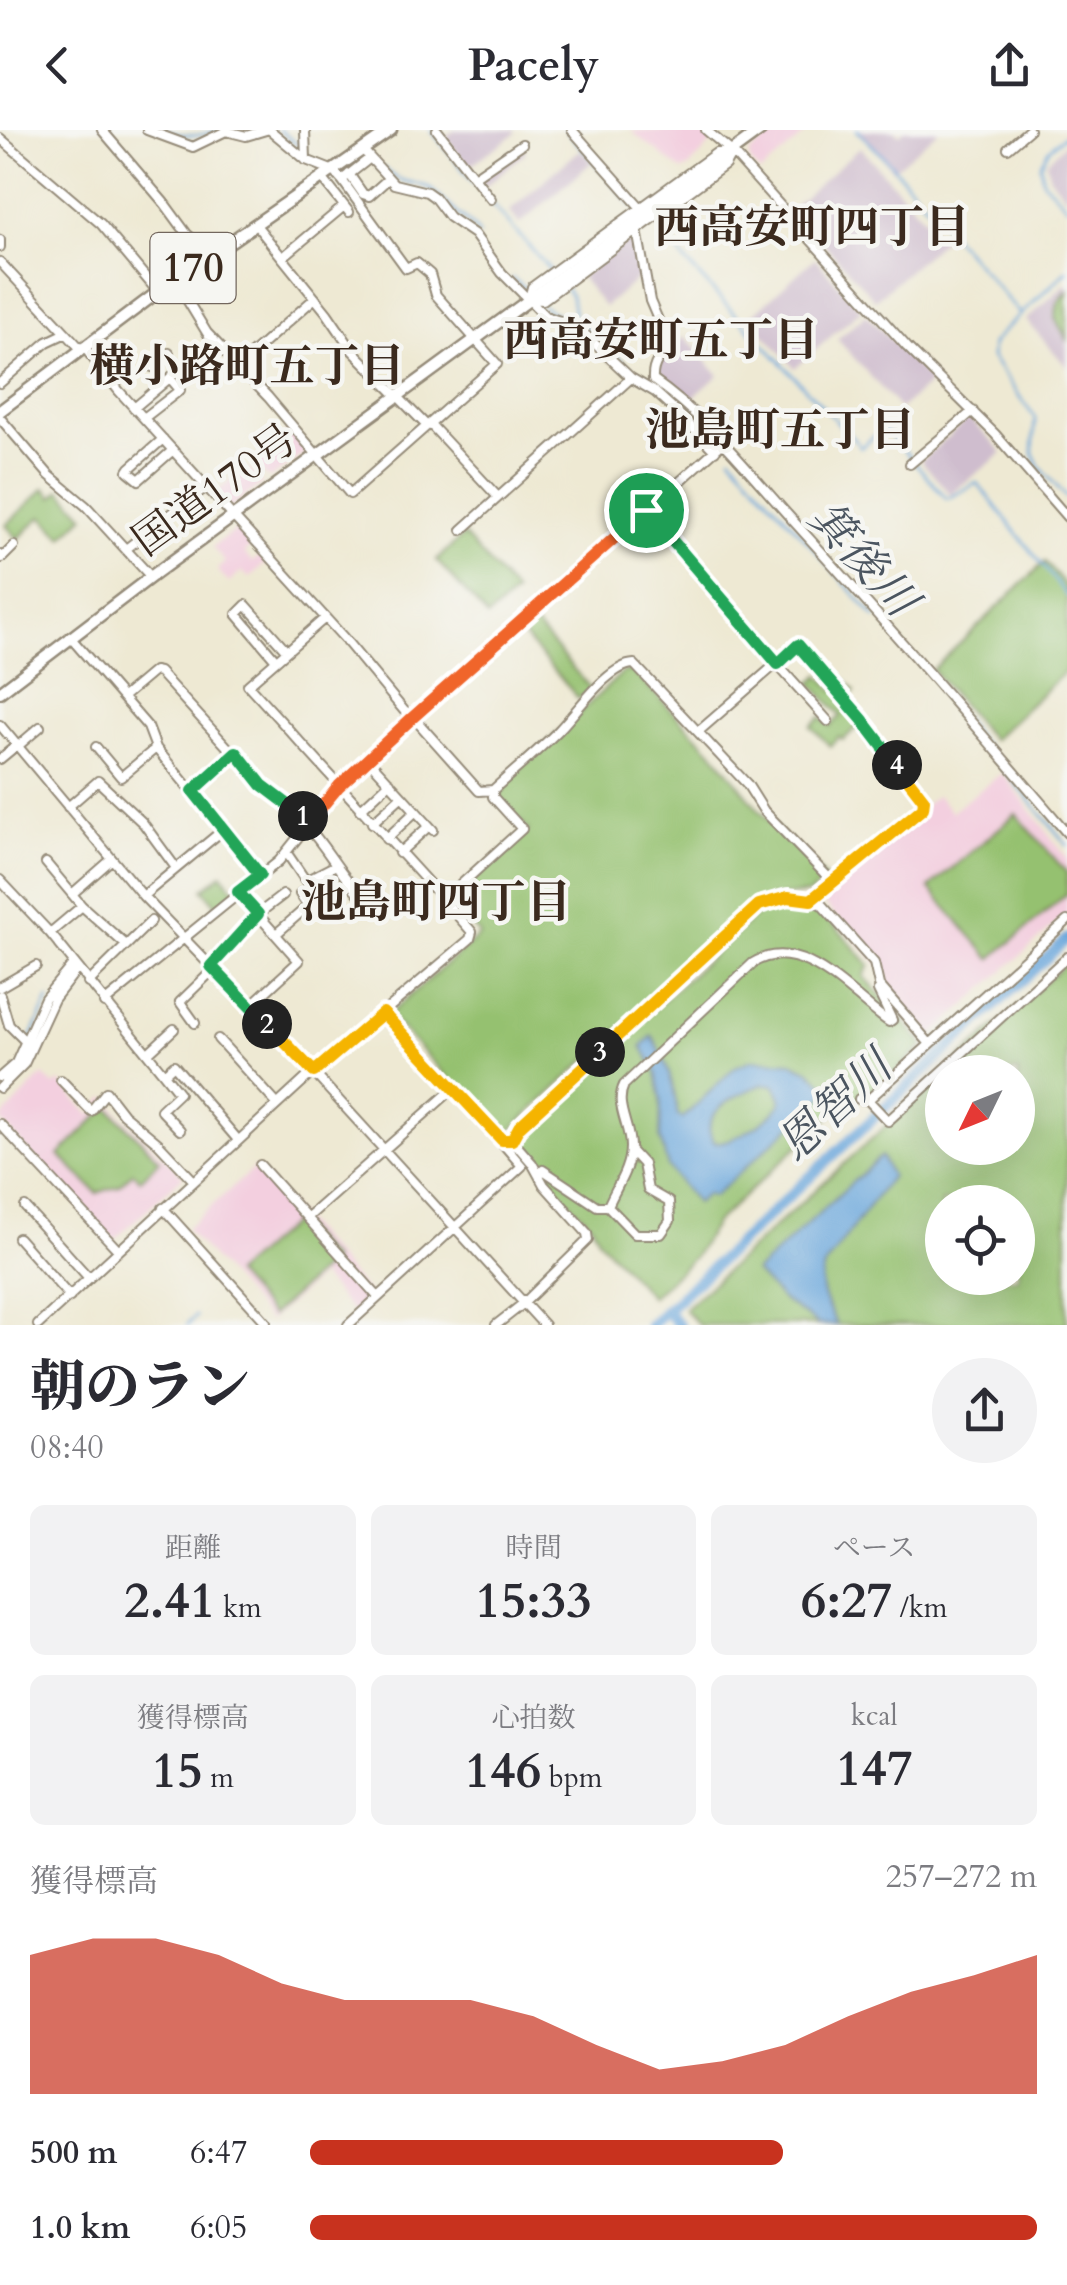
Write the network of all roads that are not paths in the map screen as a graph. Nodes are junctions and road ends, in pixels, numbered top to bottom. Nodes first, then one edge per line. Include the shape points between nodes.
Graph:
1 (102, 130) edge
2 (147, 130) edge
3 (268, 130) edge
4 (306, 130) edge
5 (391, 130) edge
6 (453, 130) edge
7 (572, 130) edge
8 (706, 130) edge
9 (760, 130) edge
10 (1030, 130) edge
11 (440, 134) edge
12 (0, 138) edge
13 (522, 144) dead end
14 (1008, 148) dead end
15 (732, 152) junction
16 (366, 154) junction
17 (306, 160) junction
18 (342, 175) junction
19 (474, 177) junction
20 (388, 179) junction
21 (322, 180) junction
22 (491, 199) dead end
23 (641, 208) junction
24 (256, 225) junction
25 (637, 230) junction
26 (211, 256) junction
27 (283, 257) junction
28 (0, 262) edge
29 (175, 280) junction
30 (158, 292) junction
31 (315, 298) junction
32 (529, 299) junction
33 (66, 334) junction
34 (476, 339) junction
35 (82, 347) junction
36 (169, 353) dead end
37 (239, 365) junction
38 (174, 375) junction
39 (631, 378) junction
40 (0, 383) edge
41 (400, 396) junction
42 (134, 408) junction
43 (973, 411) junction
44 (0, 414) edge
45 (144, 418) junction
46 (428, 425) junction
47 (163, 440) junction
48 (723, 443) junction
49 (173, 450) junction
50 (715, 451) junction
51 (318, 456) junction
52 (910, 464) dead end
53 (206, 486) junction
54 (497, 496) junction
55 (646, 510) junction
56 (234, 517) junction
57 (1067, 517) edge
58 (462, 530) dead end
59 (14, 546) dead end
60 (126, 549) junction
61 (0, 556) edge
62 (151, 577) junction
63 (325, 618) junction
64 (70, 637) junction
65 (287, 651) junction
66 (276, 660) junction
67 (778, 664) junction
68 (0, 692) edge
69 (124, 697) junction
70 (413, 719) junction
71 (828, 721) dead end
72 (0, 725) edge
73 (40, 727) dead end
74 (698, 731) junction
75 (17, 746) junction
76 (96, 747) dead end
77 (156, 748) junction
78 (236, 752) junction
79 (0, 759) edge
80 (370, 760) junction
81 (113, 768) junction
82 (98, 781) junction
83 (390, 782) junction
84 (339, 786) junction
85 (493, 790) junction
86 (193, 791) junction
87 (402, 796) junction
88 (68, 807) junction
89 (360, 810) junction
90 (416, 811) junction
91 (308, 823) junction
92 (372, 823) junction
93 (223, 830) junction
94 (1067, 834) edge
95 (386, 839) junction
96 (286, 852) junction
97 (399, 853) junction
98 (112, 859) junction
99 (46, 862) dead end
100 (336, 865) junction
101 (176, 868) junction
102 (260, 875) junction
103 (0, 880) edge
104 (307, 880) junction
105 (828, 886) junction
106 (238, 892) junction
107 (72, 894) junction
108 (283, 895) dead end
109 (143, 896) junction
110 (360, 896) dead end
111 (444, 900) junction
112 (811, 900) junction
113 (82, 906) junction
114 (258, 914) junction
115 (151, 921) dead end
116 (1067, 921) edge
117 (50, 933) junction
118 (276, 934) junction
119 (184, 938) junction
120 (126, 945) junction
121 (1067, 957) edge
122 (36, 966) dead end
123 (75, 966) junction
124 (212, 968) junction
125 (88, 983) junction
126 (0, 987) edge
127 (878, 991) dead end
128 (0, 996) edge
129 (104, 1003) junction
130 (250, 1006) junction
131 (383, 1013) junction
132 (194, 1022) dead end
133 (11, 1027) junction
134 (174, 1029) dead end
135 (0, 1036) edge
136 (218, 1038) dead end
137 (930, 1044) junction
138 (29, 1045) junction
139 (148, 1053) junction
140 (314, 1072) junction
141 (164, 1074) junction
142 (0, 1078) edge
143 (62, 1080) dead end
144 (0, 1088) edge
145 (454, 1088) junction
146 (277, 1104) junction
147 (0, 1124) edge
148 (180, 1130) dead end
149 (238, 1140) junction
150 (507, 1140) junction
151 (384, 1150) junction
152 (630, 1150) junction
153 (260, 1166) dead end
154 (543, 1170) dead end
155 (192, 1180) junction
156 (608, 1206) junction
157 (25, 1207) dead end
158 (163, 1208) junction
159 (308, 1217) junction
160 (454, 1228) junction
161 (18, 1238) dead end
162 (118, 1250) junction
163 (89, 1278) junction
164 (70, 1296) junction
165 (378, 1297) junction
166 (524, 1303) junction
167 (266, 1322) dead end
168 (38, 1325) edge
169 (348, 1325) edge
170 (496, 1325) edge
171 (544, 1325) edge

1 - 26 street
2 - 3 street via 193,146 226,131 246,136
3 - 17 street
4 - 17 street
5 - 16 highway, 170
6 - 11 street
7 - 23 street
8 - 15 street
9 - 15 highway, 国道170号
10 - 14 street
11 - 19 street
12 - 30 street via 101,224
13 - 19 street
15 - 23 street via 716,153
15 - 25 street via 726,165
15 - 32 highway, 国道170号
15 - 43 street
16 - 18 highway, 170
16 - 20 street
17 - 18 street
18 - 20 street via 369,196
18 - 21 highway, 170
18 - 34 street via 391,250 406,268 417,263 430,274 436,295
19 - 22 street
20 - 32 street via 434,197
21 - 24 highway, 170
21 - 27 street via 346,209
23 - 32 street via 532,288
24 - 26 highway, 170
24 - 27 street
25 - 32 street via 543,300
25 - 48 street via 650,301 670,348 652,380
26 - 29 highway, 170
27 - 31 street
28 - 33 street
29 - 30 highway, 170
29 - 37 street via 207,334
30 - 35 highway, 170
31 - 37 street
31 - 41 street via 353,351
32 - 34 highway, 国道170号
32 - 39 street via 545,316 578,327
33 - 35 street
33 - 40 street
34 - 41 highway, 国道170号
34 - 46 street via 497,364
35 - 42 street
35 - 44 highway, 170
36 - 38 street via 156,363
37 - 51 street
38 - 42 street
38 - 45 street via 180,390
39 - 50 street via 655,392
39 - 54 street
41 - 46 street
41 - 51 highway, 国道170号
42 - 45 street
43 - 52 street
43 - 57 street
44 - 60 street via 49,475
45 - 47 street
46 - 51 street via 350,494
46 - 54 street
47 - 49 street
47 - 49 street via 130,468 134,479
48 - 50 street
48 - 94 street
49 - 53 street
50 - 55 street
51 - 56 highway, 国道170号
53 - 56 street
53 - 60 street
54 - 58 street
55 - 67 street
55 - 70 street
56 - 62 highway, 国道170号
56 - 63 street
59 - 61 street
60 - 62 street
62 - 64 highway, 国道170号
63 - 65 street
63 - 70 street
64 - 68 highway, 国道170号
64 - 69 street
65 - 66 street
65 - 66 street via 246,605 236,614
66 - 84 street via 248,685
67 - 71 street
67 - 74 street
67 - 105 street via 798,645 924,800 923,808
69 - 77 street
69 - 78 street via 159,672
70 - 80 street
70 - 85 street via 479,792
72 - 75 street
73 - 75 street
74 - 85 street via 634,664 624,664
74 - 105 street via 830,879
75 - 79 street
75 - 88 street
76 - 81 street
77 - 81 street via 120,777
77 - 86 street
78 - 86 street
78 - 91 street via 262,785
80 - 83 street
80 - 84 street
81 - 82 street
82 - 88 street
82 - 101 street via 143,823
83 - 87 street
83 - 89 street
84 - 89 street
84 - 91 street
85 - 111 street via 522,829
86 - 93 street
87 - 90 street
87 - 92 street
88 - 98 street
89 - 92 street
90 - 95 street
90 - 97 street via 431,828
91 - 96 street
91 - 100 street
92 - 95 street
93 - 101 street
93 - 102 street
95 - 97 street
96 - 102 street
96 - 104 street
97 - 111 street
98 - 107 street
98 - 109 street
99 - 107 street
100 - 104 street
100 - 110 street
101 - 109 street
102 - 106 street
103 - 117 street
104 - 118 street via 310,887 300,894 308,906
105 - 112 street
106 - 114 street
106 - 119 street
107 - 113 street
108 - 114 street
109 - 119 street
111 - 131 street via 472,932 470,938
112 - 137 street via 874,962 878,985
112 - 150 street via 788,897 759,905
113 - 117 street
113 - 120 street
114 - 118 street
114 - 124 street
115 - 120 street
116 - 137 street
117 - 123 street
118 - 130 street via 299,960
119 - 124 street
119 - 129 street
120 - 125 street
121 - 137 street via 888,1121 867,1102
122 - 126 street
123 - 125 street
123 - 138 street
124 - 130 street
124 - 132 street via 180,1002
125 - 129 street
127 - 152 street via 890,1022 794,956 766,955 753,962 624,1084 620,1106
128 - 133 street
129 - 139 street
130 - 140 street
131 - 140 street
131 - 145 street
133 - 135 street
133 - 138 street
134 - 139 street
136 - 146 street
138 - 142 street
138 - 144 street via 24,1064
139 - 141 street
140 - 146 street
140 - 151 street
141 - 148 street via 179,1093 160,1110
141 - 149 street via 174,1065
143 - 155 street via 90,1111 106,1092
145 - 150 street
145 - 151 street
146 - 149 street
147 - 162 street
149 - 155 street
150 - 160 street via 522,1166
150 - 166 street via 588,1233
151 - 159 street
151 - 160 street
152 - 156 street
152 - 156 street via 642,1164 648,1190 670,1202 670,1221 661,1234 636,1234
153 - 159 street
154 - 156 street via 597,1206
155 - 158 street
157 - 163 street
158 - 162 street
158 - 167 street
159 - 165 street
160 - 165 street
160 - 166 street
161 - 164 street
162 - 163 street
163 - 164 street
164 - 168 street
165 - 169 street
166 - 170 street
166 - 171 street

